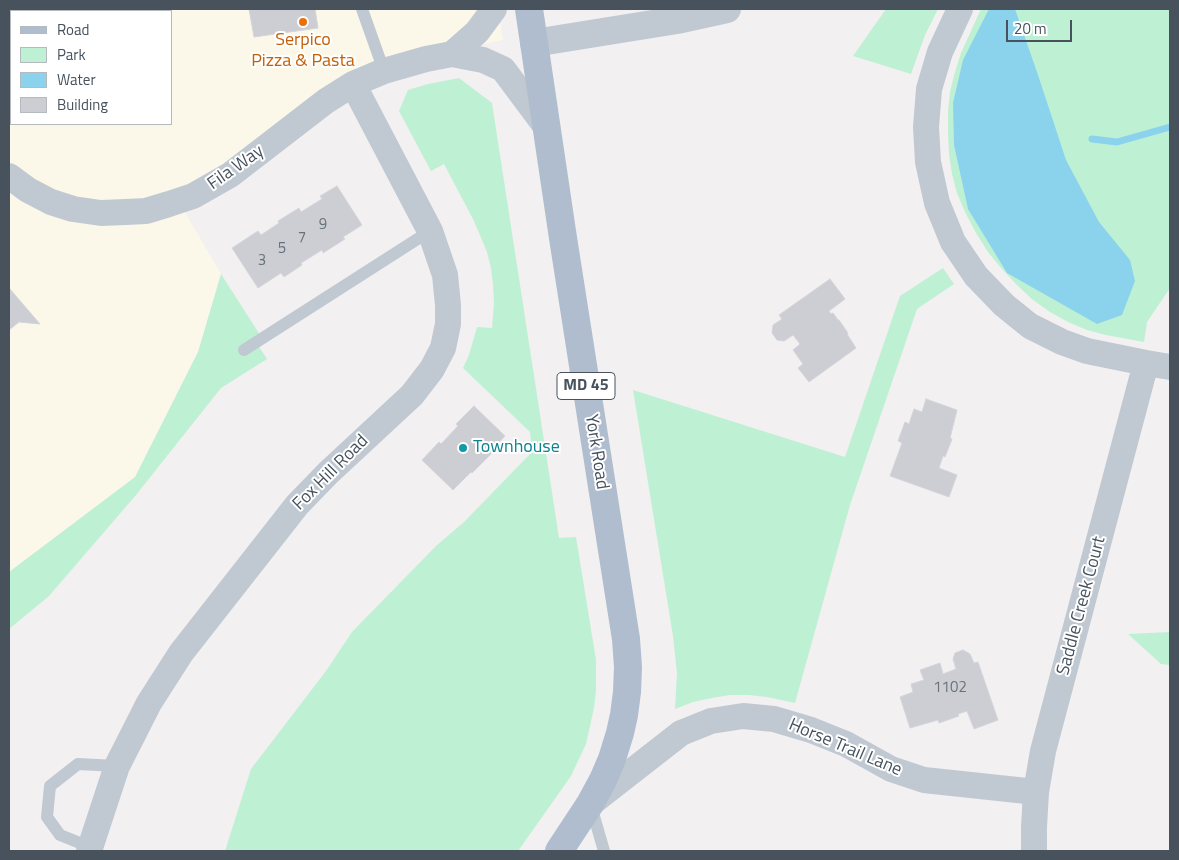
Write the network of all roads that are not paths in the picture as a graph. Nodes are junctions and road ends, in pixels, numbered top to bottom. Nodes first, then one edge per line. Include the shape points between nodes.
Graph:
1 (362, 9) edge
2 (494, 9) edge
3 (529, 9) edge
4 (727, 9) edge
5 (960, 9) edge
6 (534, 43) junction
7 (452, 54) junction
8 (384, 71) junction
9 (354, 84) junction
10 (547, 128) junction
11 (9, 176) edge
12 (430, 232) junction
13 (244, 350) dead end
14 (1158, 365) edge
15 (117, 766) junction
16 (1036, 792) junction
17 (590, 804) junction
18 (90, 849) edge
19 (559, 851) edge
20 (604, 851) edge
21 (1034, 851) edge

1 - 8 lane
2 - 7 street via 477,32
3 - 6 main road, York Road / MD 45
4 - 6 street
5 - 14 street via 940,52 929,89 926,127 928,162 937,203 953,242 976,276 1004,306 1030,326 1087,351
6 - 10 main road, York Road / MD 45
7 - 8 street, Fila Way
7 - 10 street, Fila Way via 483,60 503,69
8 - 9 street, Fila Way
9 - 11 street, Fila Way via 326,101 230,175 192,196 146,211 101,213 73,209 51,202
9 - 12 street, Fox Hill Road
10 - 17 main road, York Road / MD 45 via 628,668 620,733 612,759
12 - 13 lane
12 - 15 street, Fox Hill Road via 445,275 448,305 443,348 432,369 412,395 297,505 223,597 181,652 149,703
14 - 16 street, Saddle Creek Court via 1043,751
15 - 18 street, Fox Hill Road
15 - 18 lane via 78,764 50,786 47,817 60,835
16 - 17 street, Horse Trail Lane via 924,780 890,769 846,744 811,730 774,719 743,716 711,721 681,733
16 - 21 street, Saddle Creek Court
17 - 19 main road, York Road / MD 45
17 - 20 lane

